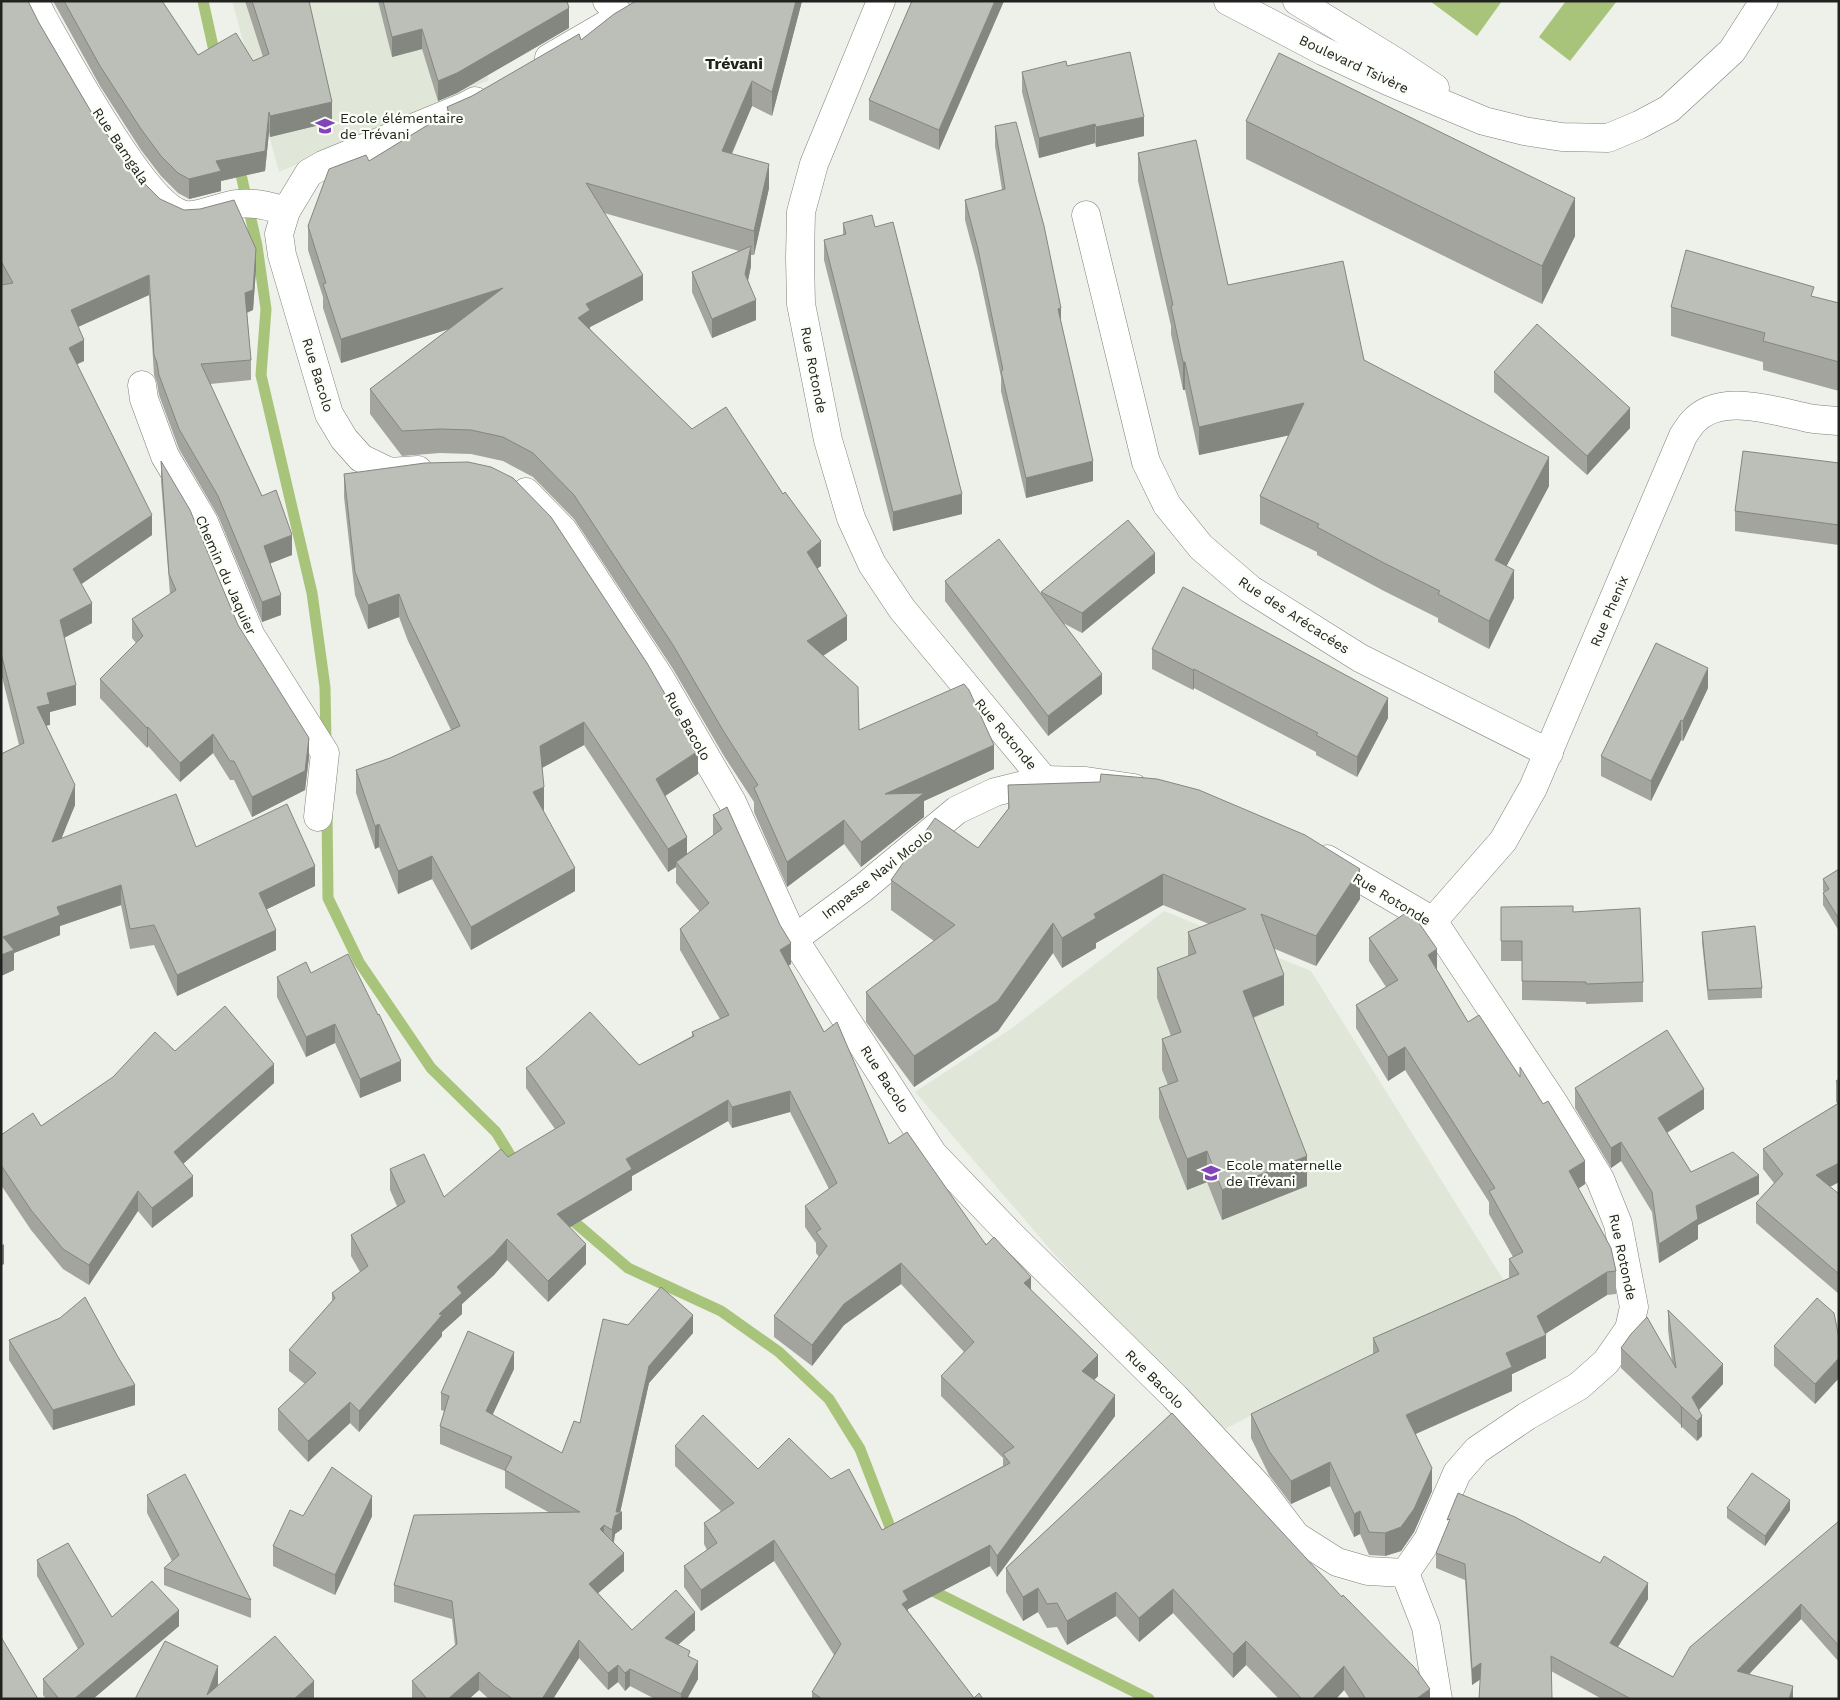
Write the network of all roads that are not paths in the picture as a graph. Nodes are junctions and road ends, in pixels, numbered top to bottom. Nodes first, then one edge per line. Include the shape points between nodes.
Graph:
1 (35, 1) edge
2 (881, 1) edge
3 (1228, 1) edge
4 (1296, 1) edge
5 (1764, 1) edge
6 (623, 7) edge
7 (530, 69) edge
8 (497, 88) edge
9 (1484, 121) junction
10 (286, 211) junction
11 (1086, 215) dead end
12 (142, 385) dead end
13 (1839, 421) edge
14 (440, 469) edge
15 (505, 479) edge
16 (1549, 754) junction
17 (1044, 780) junction
18 (1155, 791) edge
19 (318, 817) dead end
20 (1305, 846) edge
21 (1433, 921) junction
22 (794, 939) junction
23 (1405, 1573) junction
24 (1438, 1699) edge

1 - 10 street, Rue Bamgala via 96,109 146,184 166,204 185,215 259,203
2 - 17 street, Rue Rotonde via 814,164 801,212 801,304 828,440 851,518 872,564 902,609
3 - 9 street, Boulevard Tsivère via 1372,74
4 - 9 street, Boulevard Tsivère
5 - 9 street, Boulevard Tsivère via 1732,51 1670,109 1639,125 1608,138 1562,137
6 - 7 street
8 - 10 street, Rue Bacolo via 464,107 309,173
10 - 14 street, Rue Bacolo via 279,234 282,255 329,414 344,439 361,458 383,469 390,472
11 - 16 street, Rue des Arécacées via 1146,462 1167,505 1201,547 1250,589 1360,658
12 - 19 street, Chemin du Jaquier via 165,456 204,522 251,636 325,752
13 - 16 street, Rue Phenix via 1766,408 1727,406 1703,414 1693,422 1683,436
15 - 22 street, Rue Bacolo via 522,488 563,530 660,678 732,802
16 - 21 street, Rue Phenix via 1503,841
17 - 18 street, Rue Rotonde via 1086,781
17 - 22 street, Impasse Navi Mcolo via 995,792 957,810 863,888
20 - 21 street, Rue Rotonde
21 - 23 street, Rue Rotonde via 1600,1179 1618,1224 1634,1307 1629,1329 1606,1362 1578,1386 1477,1450 1456,1472 1428,1540
22 - 23 street, Rue Bacolo via 933,1154 1175,1397 1258,1486 1296,1536 1336,1562 1368,1571
23 - 24 street via 1426,1627

